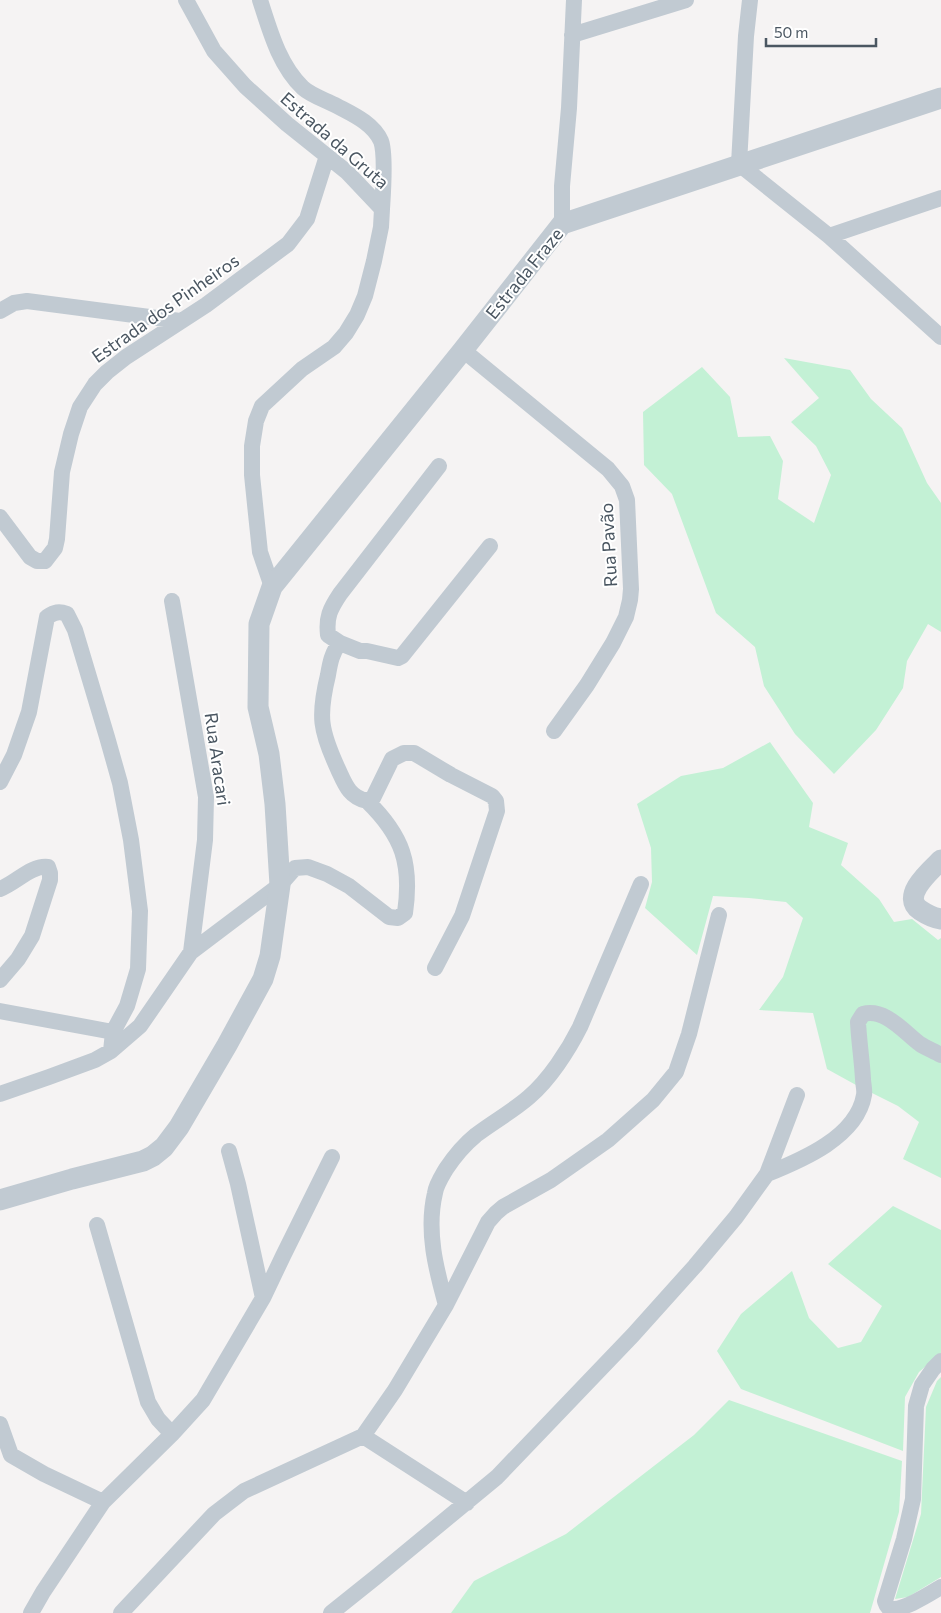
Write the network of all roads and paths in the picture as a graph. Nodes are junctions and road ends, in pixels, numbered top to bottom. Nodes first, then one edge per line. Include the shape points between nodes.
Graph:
1 (186, 0) edge
2 (260, 0) edge
3 (574, 0) edge
4 (686, 0) edge
5 (750, 0) edge
6 (572, 35) junction
7 (941, 98) edge
8 (326, 156) junction
9 (739, 164) junction
10 (941, 198) edge
11 (382, 209) junction
12 (562, 224) junction
13 (830, 236) junction
14 (0, 311) edge
15 (180, 322) junction
16 (941, 337) edge
17 (463, 350) junction
18 (439, 466) dead end
19 (0, 517) edge
20 (490, 546) dead end
21 (272, 586) junction
22 (172, 601) dead end
23 (340, 643) junction
24 (554, 731) dead end
25 (0, 782) edge
26 (367, 801) junction
27 (941, 860) edge
28 (641, 884) dead end
29 (280, 886) junction
30 (0, 889) edge
31 (719, 915) dead end
32 (941, 919) edge
33 (191, 952) junction
34 (435, 968) dead end
35 (0, 980) edge
36 (0, 1011) edge
37 (113, 1032) junction
38 (111, 1051) junction
39 (941, 1055) edge
40 (0, 1094) edge
41 (797, 1095) dead end
42 (229, 1151) dead end
43 (332, 1157) dead end
44 (767, 1174) junction
45 (0, 1200) edge
46 (97, 1225) dead end
47 (263, 1298) junction
48 (446, 1305) junction
49 (941, 1361) edge
50 (0, 1424) edge
51 (172, 1434) junction
52 (363, 1436) junction
53 (6, 1452) edge
54 (103, 1502) junction
55 (467, 1504) junction
56 (941, 1588) edge
57 (31, 1613) edge
58 (121, 1613) edge
59 (331, 1613) edge

1 - 8 street, Estrada da Gruta via 214,51 245,86
2 - 11 street via 274,44 290,74 305,89 358,117 381,141
3 - 6 street
4 - 6 street
5 - 9 street
6 - 12 street
7 - 9 street, Estrada Fraze
8 - 11 street, Estrada da Gruta via 347,172
8 - 15 street, Estrada dos Pinheiros via 307,219 288,244
9 - 12 street, Estrada Fraze
9 - 13 street
10 - 13 street
11 - 21 street, Estrada da Gruta via 374,262 357,315 334,347 302,369 262,406 256,421 252,475 260,552
12 - 17 street, Estrada Fraze
13 - 16 street
14 - 15 street via 14,303 27,301
15 - 19 street, Estrada dos Pinheiros via 106,372 80,407 62,472 55,548 45,561 30,557
17 - 21 street, Estrada Fraze
17 - 24 street, Rua Pavão via 608,469 622,486 627,500 632,588 626,617 587,685
18 - 23 street via 330,608 326,622 328,635
20 - 23 street via 402,656 360,651
21 - 29 street via 259,624 258,707 270,754
22 - 33 street, Rua Aracari via 206,797 205,840
23 - 26 street via 334,651 322,698 321,721 328,747 348,791
25 - 37 street via 14,755 29,712 47,617 59,612 67,614 75,630 120,783 139,902 138,970 127,1006
26 - 29 street via 381,814 401,845 407,884 405,913 398,918 389,917 349,886 308,867 295,868
26 - 34 street via 373,798 392,759 404,753 414,754 496,801 497,811 462,916
27 - 32 street via 915,890 913,901 915,907
28 - 48 street via 570,1047 529,1097 474,1136 452,1160 435,1191 432,1239
29 - 33 street
29 - 45 street via 270,956 263,979 228,1044 164,1147 144,1160
30 - 35 street via 40,867 50,869 50,880 32,936
31 - 48 street via 689,1034 676,1072 653,1100 608,1140 496,1213 488,1222
33 - 38 street via 140,1026
36 - 37 street
37 - 38 street
38 - 40 street via 95,1060
39 - 44 street via 922,1045 884,1015 863,1014 858,1022 864,1094 856,1117 829,1143
41 - 44 street
42 - 47 street
43 - 47 street
44 - 55 street via 696,1266 497,1477
46 - 51 street via 148,1402
47 - 51 street via 203,1400
48 - 52 street
49 - 56 street via 922,1385 916,1406 913,1499 885,1601 887,1607 897,1608
50 - 53 street
51 - 54 street
52 - 55 street
52 - 58 street via 244,1491 214,1514
53 - 54 street
54 - 57 street
55 - 59 street

